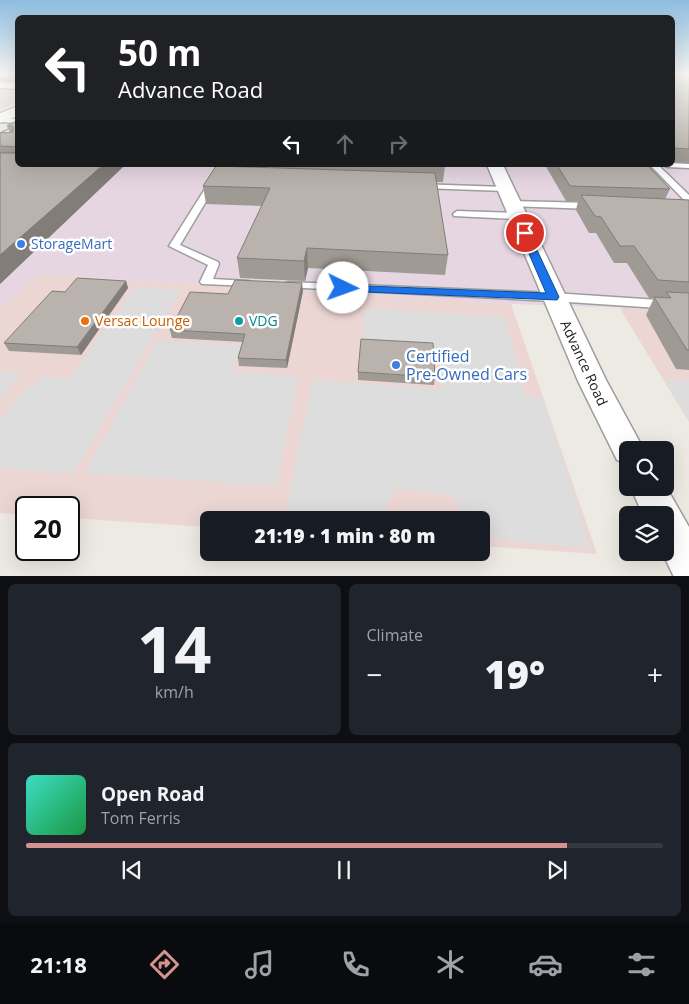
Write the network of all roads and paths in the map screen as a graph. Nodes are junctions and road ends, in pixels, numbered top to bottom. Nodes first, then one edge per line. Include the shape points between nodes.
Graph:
1 (15, 112) edge
2 (0, 120) edge
3 (15, 120) edge
4 (15, 129) edge
5 (0, 137) edge
6 (0, 144) edge
7 (9, 144) edge
8 (675, 165) edge
9 (689, 166) edge
10 (495, 167) edge
11 (656, 167) edge
12 (225, 179) edge
13 (413, 186) edge
14 (689, 200) edge
15 (511, 203) junction
16 (599, 207) edge
17 (456, 214) dead end
18 (255, 284) edge
19 (275, 285) edge
20 (553, 297) junction
21 (689, 306) edge
22 (623, 441) edge
23 (674, 537) edge
24 (689, 565) edge

1 - 2 street
2 - 3 lane
4 - 5 lane
6 - 7 lane
8 - 9 lane
10 - 15 street, Advance Road
11 - 14 lane
12 - 18 lane via 215,179 174,246 214,264 206,282
13 - 15 lane
15 - 16 lane
15 - 17 lane
15 - 20 street, Advance Road
19 - 20 lane
20 - 21 lane
20 - 22 street, Advance Road
23 - 24 street

